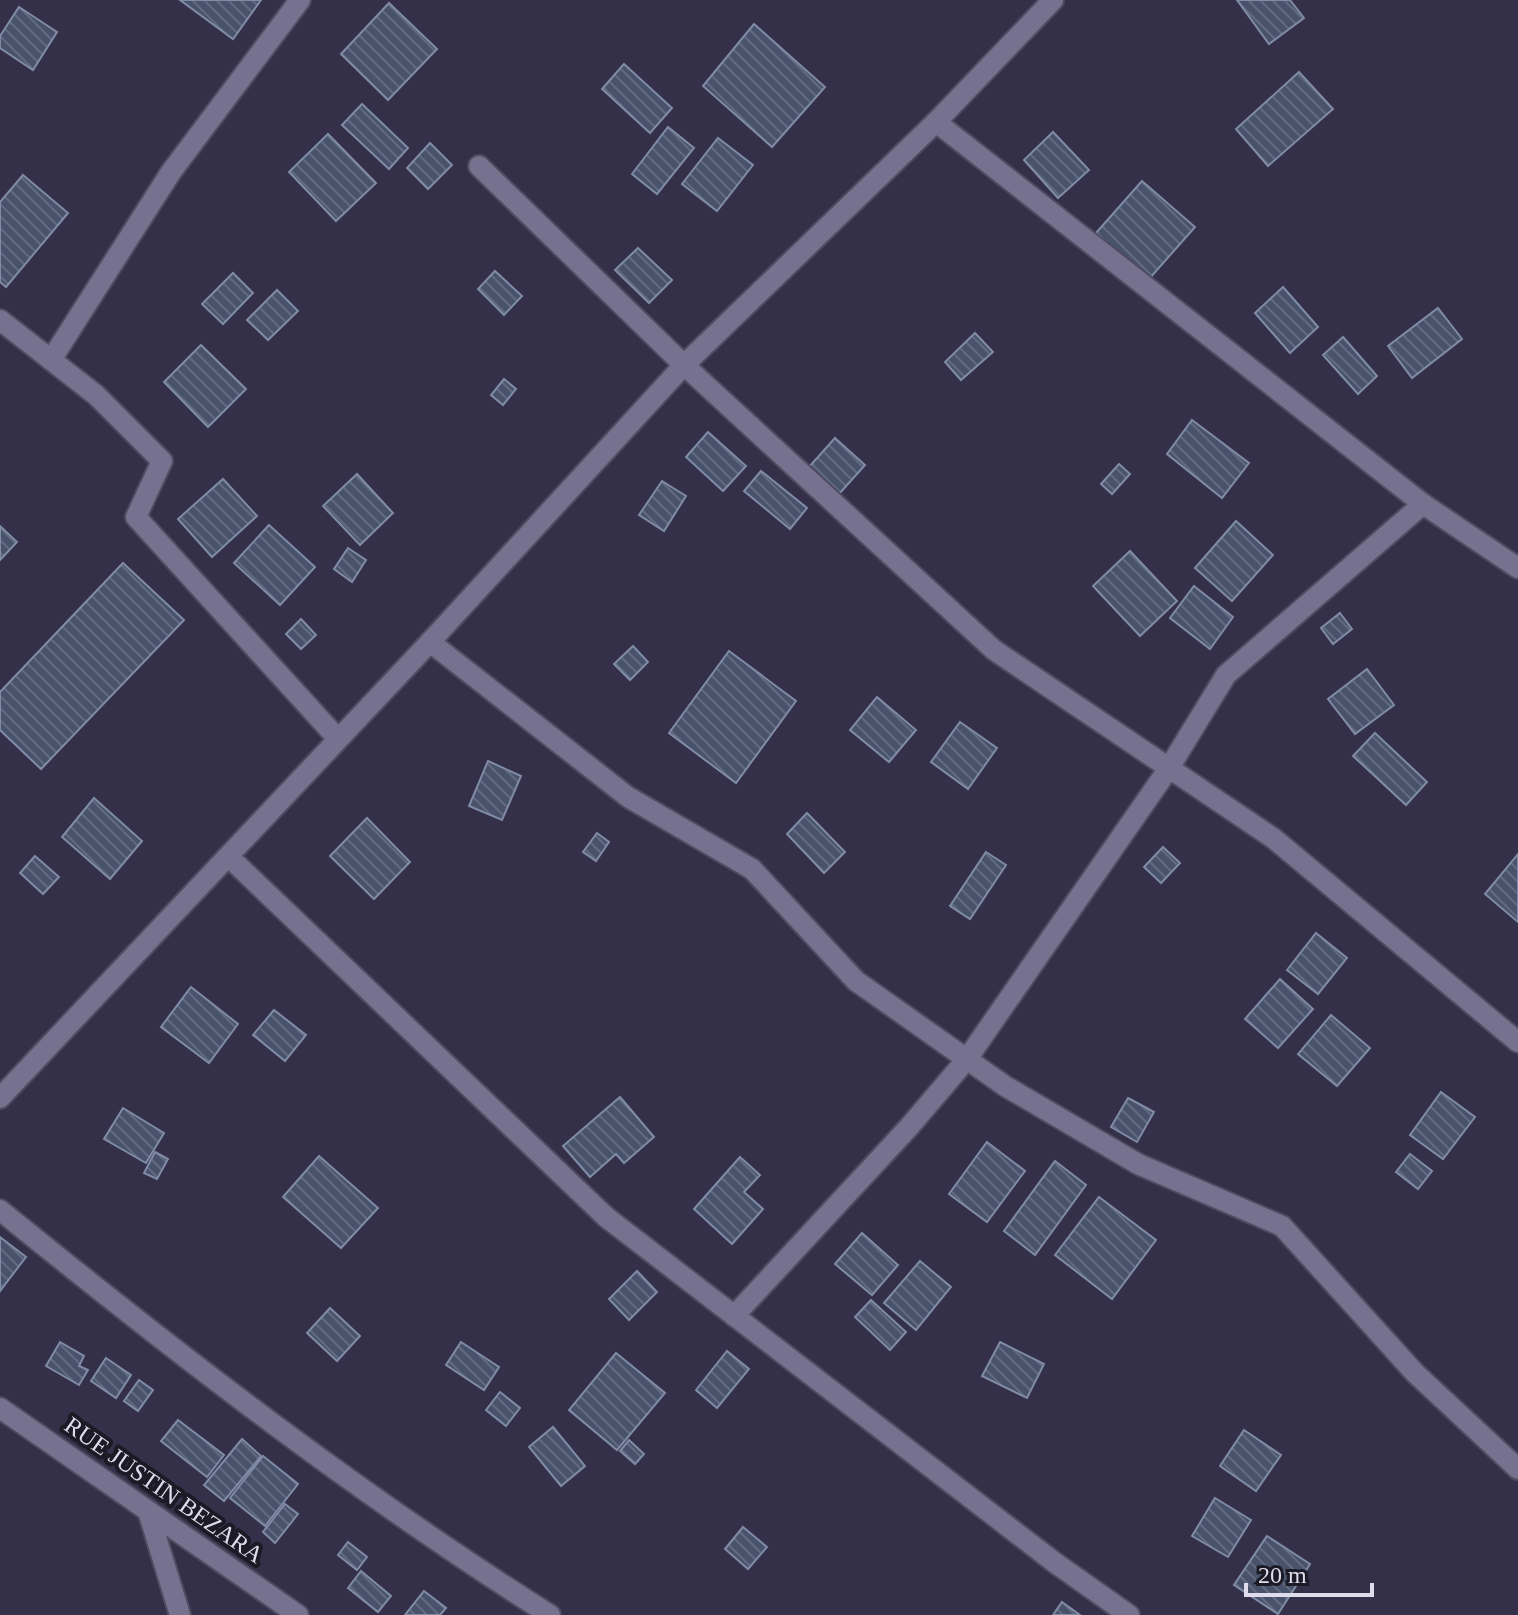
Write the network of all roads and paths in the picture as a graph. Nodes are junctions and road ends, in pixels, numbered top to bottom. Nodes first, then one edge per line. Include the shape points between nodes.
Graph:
1 (300, 0) edge
2 (1053, 0) edge
3 (936, 122) junction
4 (479, 166) dead end
5 (0, 320) edge
6 (51, 360) junction
7 (684, 365) junction
8 (1423, 504) junction
9 (1518, 568) edge
10 (430, 642) junction
11 (338, 739) junction
12 (1169, 768) junction
13 (229, 857) junction
14 (1518, 1042) edge
15 (967, 1059) junction
16 (0, 1098) edge
17 (0, 1210) edge
18 (734, 1316) junction
19 (0, 1408) edge
20 (1518, 1469) edge
21 (148, 1511) junction
22 (180, 1615) edge
23 (298, 1615) edge
24 (550, 1615) edge
25 (1129, 1615) edge

1 - 6 street via 171,172
2 - 3 street
3 - 7 street
3 - 8 street
4 - 7 street
5 - 6 street
6 - 11 street via 96,395 162,461 136,517
7 - 10 street
7 - 12 street via 994,650
8 - 9 street
8 - 12 street via 1226,675
10 - 11 street
10 - 15 street via 628,797 752,869 856,981
11 - 13 street
12 - 14 street via 1273,838
12 - 15 street
13 - 16 street
13 - 18 street via 606,1217
15 - 18 street
15 - 20 street via 1138,1164 1282,1226 1415,1373
17 - 24 street via 236,1397
18 - 25 street
19 - 21 street, RUE JUSTIN BEZARA
21 - 22 street
21 - 23 street, RUE JUSTIN BEZARA

